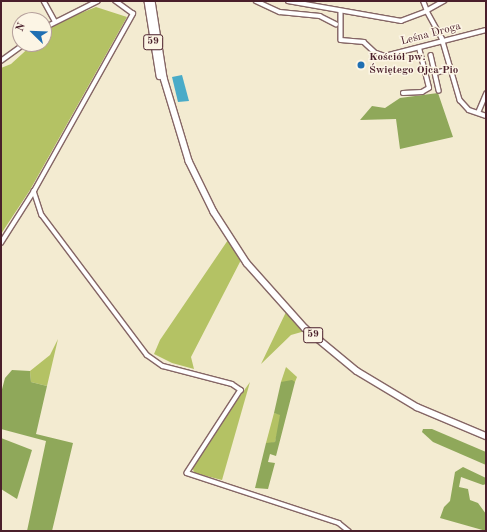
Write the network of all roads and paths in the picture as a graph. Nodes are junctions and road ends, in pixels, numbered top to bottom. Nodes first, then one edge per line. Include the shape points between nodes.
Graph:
1 (44, 1) edge
2 (98, 1) edge
3 (115, 1) edge
4 (148, 1) edge
5 (152, 1) edge
6 (256, 1) edge
7 (288, 1) edge
8 (423, 1) edge
9 (445, 1) edge
10 (341, 11) junction
11 (427, 11) junction
12 (55, 21) junction
13 (52, 23) edge
14 (336, 24) dead end
15 (486, 30) edge
16 (443, 42) junction
17 (419, 48) junction
18 (13, 52) edge
19 (431, 55) dead end
20 (1, 61) edge
21 (451, 69) junction
22 (435, 73) junction
23 (439, 91) dead end
24 (403, 93) dead end
25 (486, 94) edge
26 (478, 113) junction
27 (486, 116) edge
28 (189, 161) junction
29 (34, 191) junction
30 (1, 243) edge
31 (486, 436) edge
32 (349, 531) edge

1 - 12 street
2 - 12 street
3 - 29 street via 133,14
4 - 28 main road, 59 via 163,90 175,133
5 - 28 main road, 59 via 164,78
6 - 14 street via 280,12 320,16
7 - 10 street
8 - 11 street
9 - 11 street
10 - 11 street via 401,21
10 - 17 street, Leśna Droga via 341,40 364,42 376,53 385,56
11 - 16 street
12 - 13 street
15 - 16 street, Leśna Droga
16 - 17 street, Leśna Droga
16 - 21 street
17 - 24 street via 429,88 422,92
18 - 20 street
19 - 22 street
21 - 22 street
21 - 26 street via 460,100 469,110
22 - 23 street
25 - 26 street
26 - 27 street
28 - 31 main road, 59 via 231,239 278,300 325,346 377,385 416,407
29 - 30 street
29 - 32 street via 42,215 147,355 163,366 232,384 241,390 187,473 339,523

